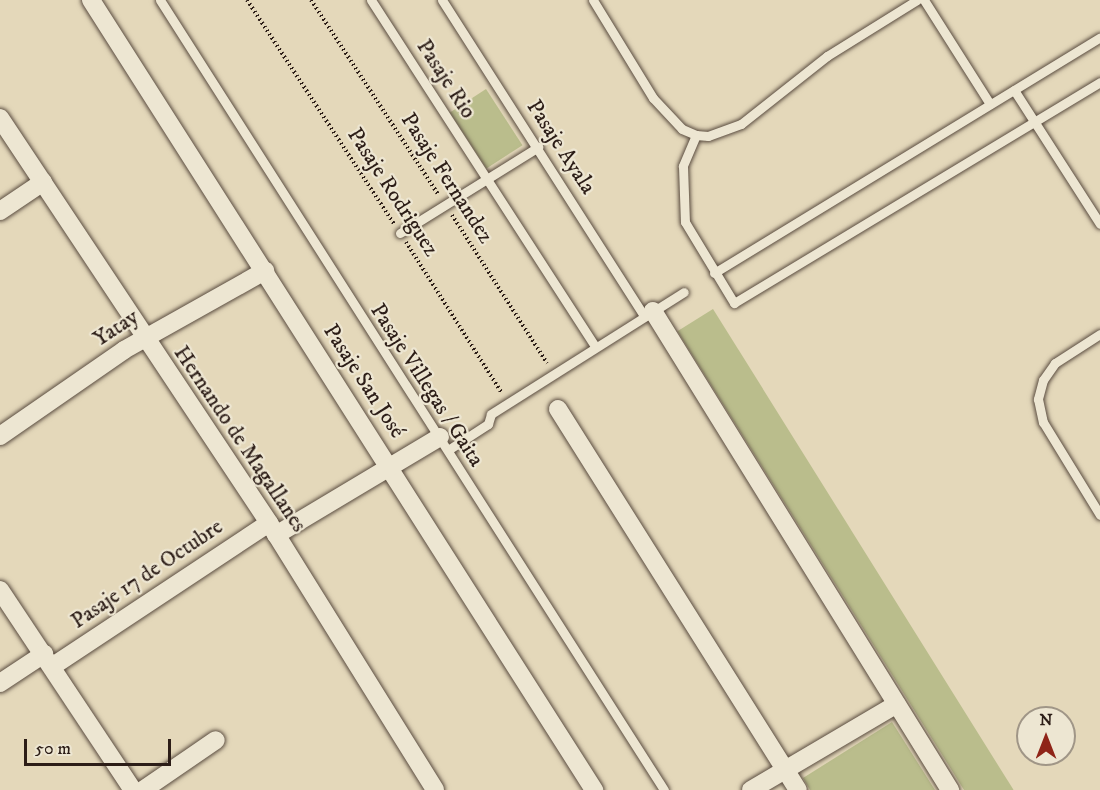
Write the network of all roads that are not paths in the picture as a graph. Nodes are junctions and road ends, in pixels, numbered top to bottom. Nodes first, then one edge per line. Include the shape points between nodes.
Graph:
1 (91, 0) edge
2 (160, 0) edge
3 (371, 0) edge
4 (442, 0) edge
5 (593, 0) edge
6 (917, 0) edge
7 (924, 0) edge
8 (1100, 37) edge
9 (1100, 82) edge
10 (1014, 90) junction
11 (990, 104) junction
12 (0, 118) edge
13 (1034, 121) junction
14 (696, 135) junction
15 (538, 147) junction
16 (487, 179) junction
17 (44, 182) junction
18 (0, 211) edge
19 (1100, 224) edge
20 (400, 233) road end
21 (265, 271) junction
22 (714, 273) junction
23 (684, 292) dead end
24 (648, 313) junction
25 (1100, 334) edge
26 (143, 339) junction
27 (595, 346) junction
28 (558, 409) dead end
29 (0, 436) edge
30 (444, 443) junction
31 (391, 467) junction
32 (1100, 515) edge
33 (273, 529) junction
34 (0, 590) edge
35 (48, 660) junction
36 (0, 683) edge
37 (897, 704) junction
38 (216, 740) dead end
39 (785, 769) junction
40 (133, 790) edge
41 (143, 790) edge
42 (435, 790) edge
43 (594, 790) edge
44 (664, 790) edge
45 (752, 790) edge
46 (798, 790) edge
47 (950, 790) edge

1 - 21 street, Pasaje San José
2 - 30 lane, Pasaje Villegas / Gaita
3 - 16 lane, Pasaje Rio
4 - 15 lane, Pasaje Ayala
5 - 14 lane via 653,98 682,129
6 - 14 lane via 827,56 741,124 708,136
7 - 11 lane
8 - 10 lane
9 - 13 lane
10 - 11 lane
10 - 13 lane
11 - 22 lane
12 - 17 street, Hernando de Magallanes
13 - 19 lane
13 - 22 lane via 734,303
14 - 22 lane via 683,166 681,206 684,222
15 - 16 lane
15 - 24 lane, Pasaje Ayala
16 - 20 lane
16 - 27 lane, Pasaje Rio
17 - 18 street
17 - 26 street, Hernando de Magallanes
21 - 26 street, Yatay
21 - 31 street, Pasaje San José
23 - 24 lane
24 - 27 lane
24 - 37 street
25 - 32 lane via 1055,363 1043,380 1038,399 1043,422
26 - 29 street, Yatay
26 - 33 street, Hernando de Magallanes
27 - 30 lane
28 - 39 street
30 - 31 street, Pasaje 17 de Octubre
30 - 44 lane, Pasaje Villegas / Gaita
31 - 33 street, Pasaje 17 de Octubre
31 - 43 street, Pasaje San José
33 - 35 street, Pasaje 17 de Octubre
33 - 42 street, Hernando de Magallanes
34 - 35 street
35 - 36 street, Pasaje 17 de Octubre
35 - 40 street
37 - 39 street
37 - 47 street
38 - 41 street
39 - 45 street
39 - 46 street

